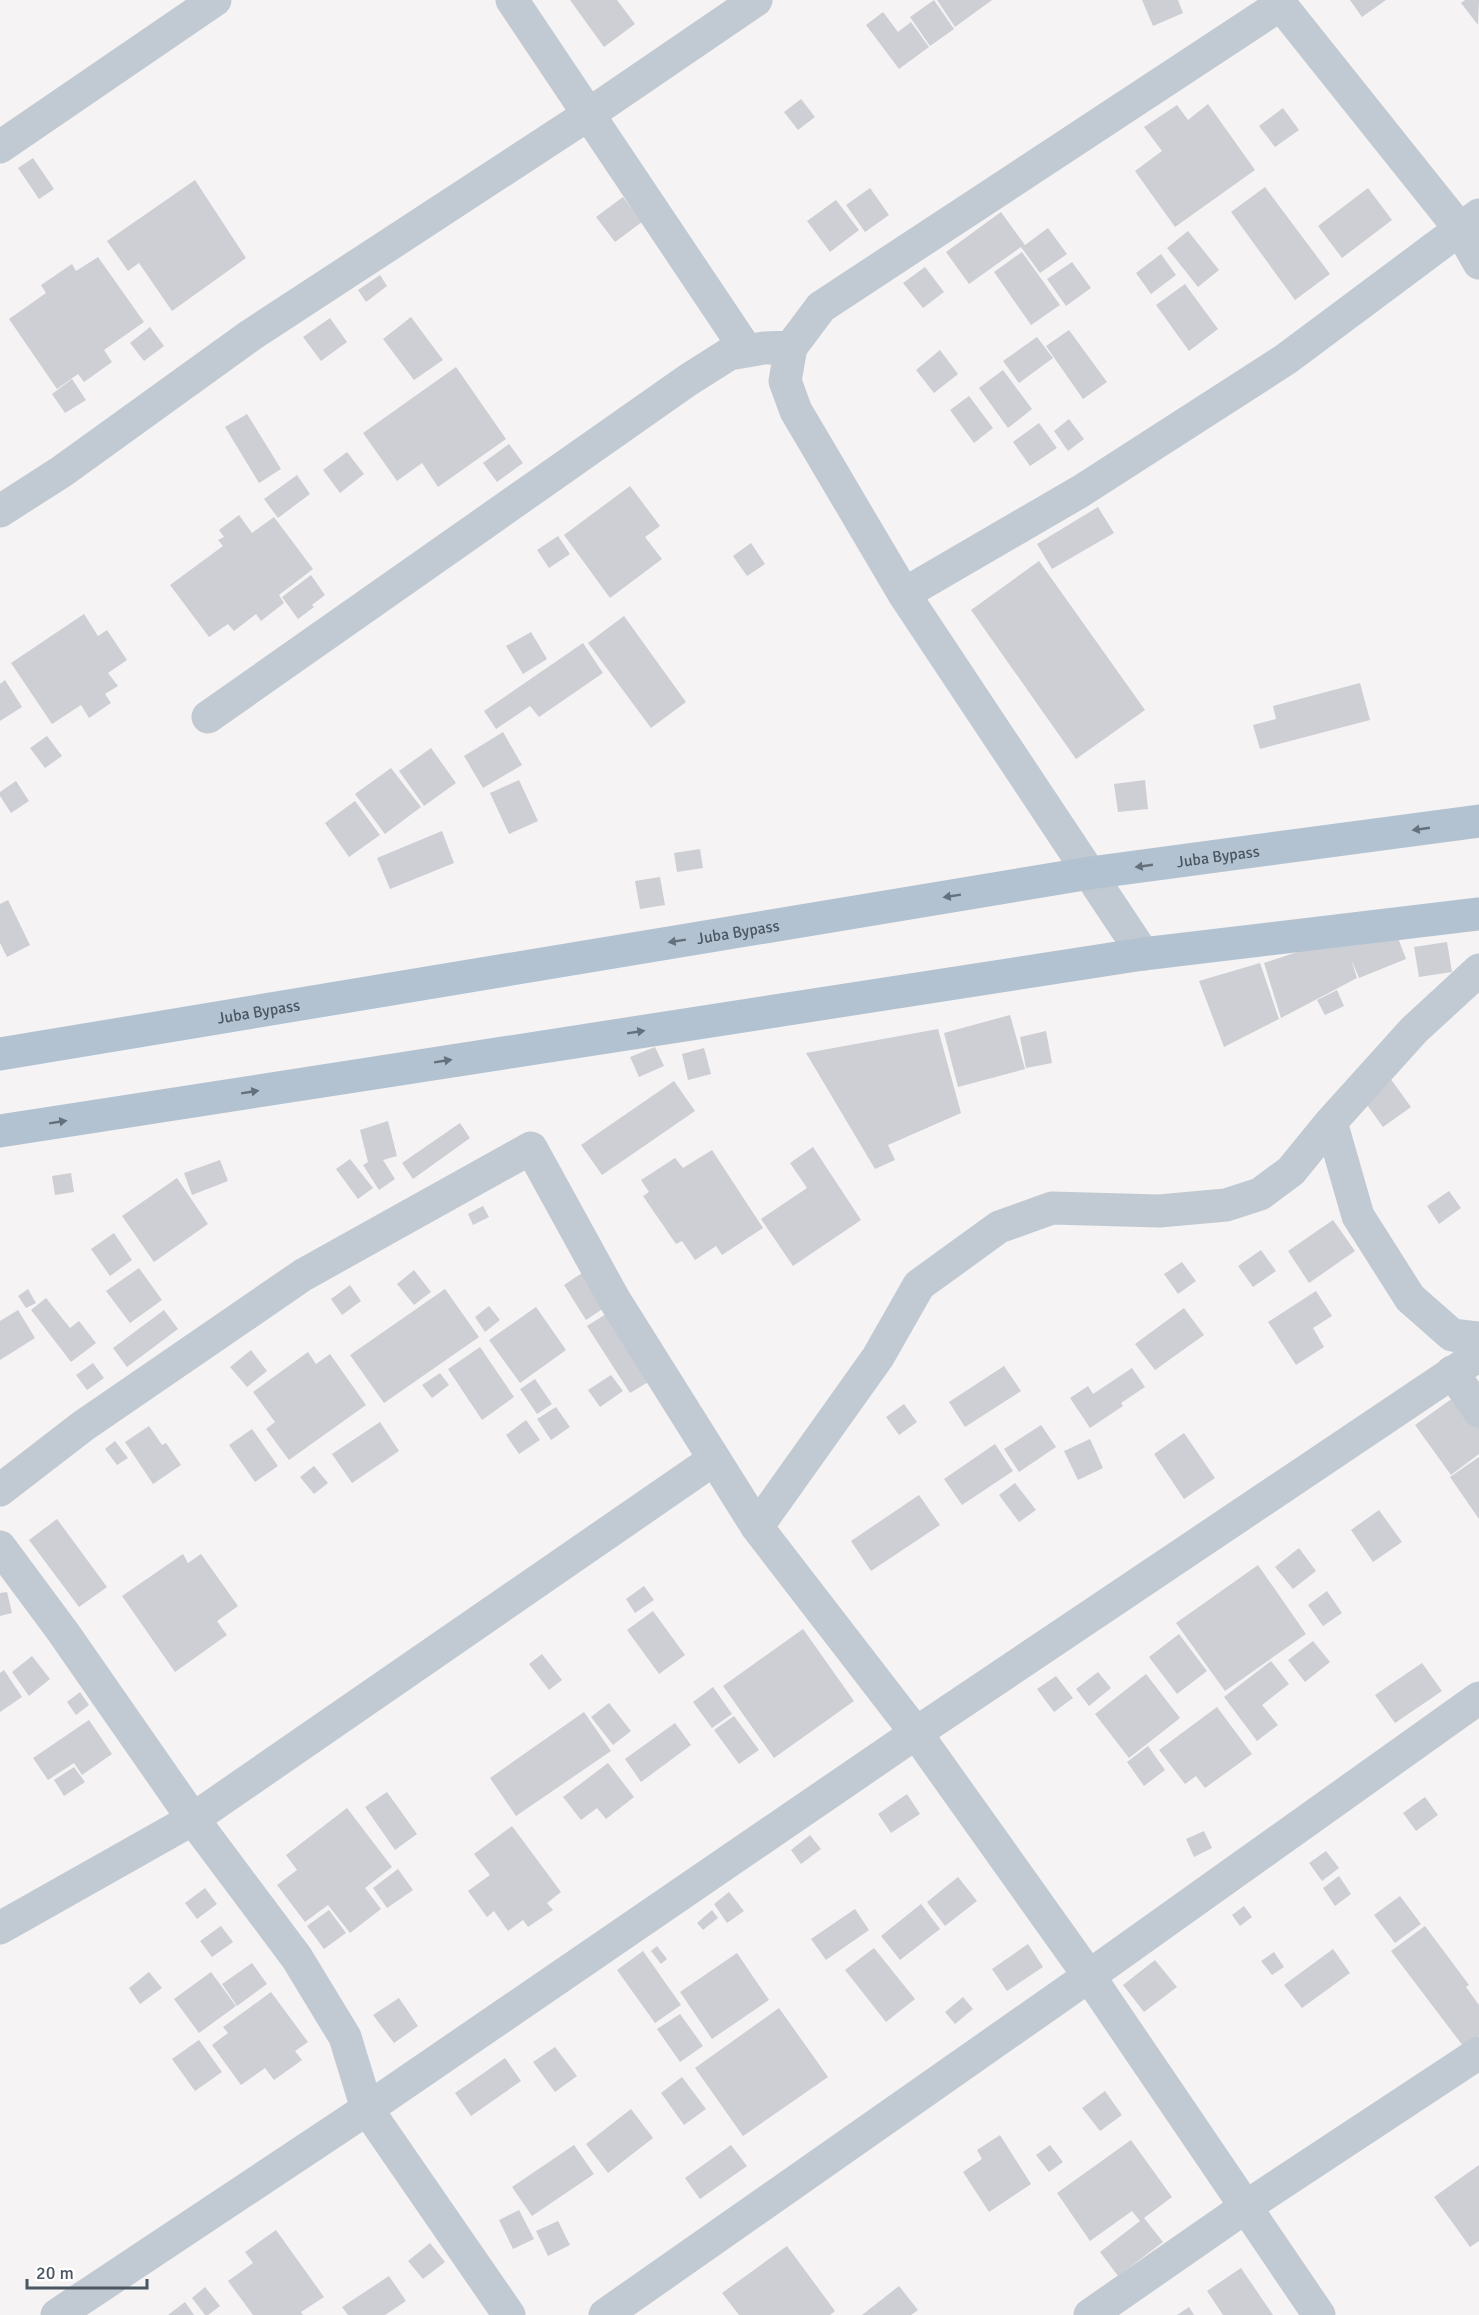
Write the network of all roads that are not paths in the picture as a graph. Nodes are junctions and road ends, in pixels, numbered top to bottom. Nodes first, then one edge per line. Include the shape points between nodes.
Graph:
1 (215, 0) edge
2 (512, 0) edge
3 (756, 0) edge
4 (1278, 2) edge
5 (589, 114) junction
6 (0, 147) edge
7 (1470, 222) edge
8 (1479, 263) edge
9 (791, 347) junction
10 (747, 351) junction
11 (0, 511) edge
12 (904, 594) junction
13 (208, 717) dead end
14 (1479, 821) edge
15 (1090, 873) junction
16 (1479, 914) edge
17 (1143, 954) junction
18 (1479, 970) edge
19 (0, 1054) edge
20 (1331, 1122) junction
21 (0, 1131) edge
22 (1479, 1338) edge
23 (1466, 1363) edge
24 (1479, 1412) edge
25 (713, 1460) junction
26 (0, 1490) edge
27 (757, 1527) junction
28 (0, 1547) edge
29 (1479, 1698) edge
30 (916, 1733) junction
31 (193, 1819) junction
32 (0, 1928) edge
33 (1089, 1976) junction
34 (1479, 2054) edge
35 (367, 2109) junction
36 (1247, 2206) junction
37 (57, 2315) edge
38 (509, 2315) edge
39 (605, 2315) edge
40 (1090, 2315) edge
41 (1319, 2315) edge

1 - 6 street
2 - 5 street
3 - 5 street
4 - 7 street
4 - 9 street via 821,308
5 - 10 street
5 - 11 street via 251,335
7 - 8 street
7 - 12 street via 1286,359 1081,491
9 - 10 street
9 - 12 street via 785,381 796,411
10 - 13 street via 729,354 688,380
12 - 15 street
14 -> 15 main road, Juba Bypass
15 - 17 street
15 -> 19 main road, Juba Bypass
16 - 17 main road
21 -> 17 main road
18 - 20 street via 1414,1030
20 - 22 street via 1358,1216 1410,1298 1452,1335
20 - 27 street via 1291,1171 1260,1194 1234,1203 1159,1211 1052,1208 999,1227 919,1285 878,1358
23 - 24 street
23 - 30 street
25 - 26 street via 614,1299 531,1148 303,1275 83,1426
25 - 27 street
25 - 31 street
27 - 30 street
28 - 31 street
29 - 33 street
30 - 33 street
30 - 35 street
31 - 32 street
31 - 35 street via 297,1958 345,2037
33 - 36 street
33 - 39 street
34 - 36 street
35 - 37 street
35 - 38 street
36 - 40 street
36 - 41 street

